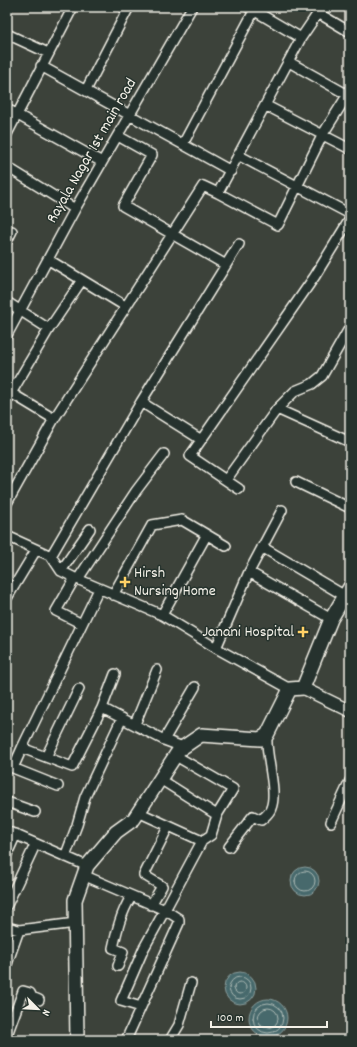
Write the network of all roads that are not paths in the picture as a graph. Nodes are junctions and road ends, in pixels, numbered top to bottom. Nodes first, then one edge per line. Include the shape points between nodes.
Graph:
1 (72, 7) edge
2 (129, 7) edge
3 (192, 7) edge
4 (251, 9) edge
5 (320, 10) edge
6 (350, 32) edge
7 (7, 34) edge
8 (301, 38) junction
9 (48, 53) junction
10 (289, 62) junction
11 (41, 66) junction
12 (86, 90) junction
13 (349, 93) edge
14 (265, 105) junction
15 (7, 109) edge
16 (17, 115) junction
17 (130, 116) junction
18 (7, 134) edge
19 (323, 134) junction
20 (118, 136) junction
21 (183, 144) junction
22 (350, 149) edge
23 (238, 155) junction
24 (102, 162) junction
25 (7, 167) edge
26 (231, 172) junction
27 (296, 186) junction
28 (218, 194) junction
29 (75, 209) junction
30 (350, 214) edge
31 (350, 220) edge
32 (12, 231) dead end
33 (174, 234) junction
34 (7, 241) edge
35 (239, 244) dead end
36 (49, 260) junction
37 (226, 265) junction
38 (82, 280) junction
39 (7, 302) edge
40 (125, 306) junction
41 (21, 311) junction
42 (350, 327) edge
43 (49, 329) junction
44 (7, 335) edge
45 (9, 397) edge
46 (141, 402) junction
47 (277, 409) junction
48 (54, 419) junction
49 (200, 439) junction
50 (350, 442) edge
51 (164, 454) dead end
52 (226, 480) junction
53 (296, 482) dead end
54 (239, 488) dead end
55 (7, 503) edge
56 (350, 508) edge
57 (282, 510) dead end
58 (90, 529) dead end
59 (7, 536) edge
60 (206, 536) junction
61 (226, 546) dead end
62 (262, 546) junction
63 (36, 550) junction
64 (51, 556) junction
65 (61, 571) junction
66 (249, 572) junction
67 (76, 578) junction
68 (99, 589) junction
69 (347, 591) edge
70 (113, 595) junction
71 (7, 598) edge
72 (162, 615) junction
73 (331, 619) junction
74 (82, 624) junction
75 (216, 648) junction
76 (157, 670) dead end
77 (115, 674) dead end
78 (195, 687) dead end
79 (304, 688) junction
80 (79, 689) dead end
81 (290, 689) junction
82 (102, 708) junction
83 (350, 711) edge
84 (122, 718) junction
85 (135, 724) junction
86 (267, 735) junction
87 (164, 740) junction
88 (22, 748) junction
89 (179, 752) junction
90 (46, 757) junction
91 (160, 779) junction
92 (350, 781) edge
93 (58, 786) dead end
94 (7, 802) edge
95 (35, 812) dead end
96 (138, 812) junction
97 (217, 815) junction
98 (331, 822) dead end
99 (168, 827) junction
100 (11, 833) edge
101 (202, 841) junction
102 (35, 845) junction
103 (229, 847) dead end
104 (7, 854) edge
105 (65, 857) junction
106 (85, 870) junction
107 (131, 897) junction
108 (7, 905) edge
109 (152, 905) junction
110 (165, 910) junction
111 (76, 923) junction
112 (7, 927) edge
113 (19, 930) junction
114 (7, 964) edge
115 (118, 966) dead end
116 (191, 983) dead end
117 (40, 1000) dead end
118 (140, 1007) junction
119 (7, 1035) edge
120 (77, 1040) edge
121 (126, 1040) edge
122 (170, 1040) edge

1 - 9 street
2 - 12 street
3 - 17 street, Rayala Nagar 1st main road
4 - 8 street
4 - 21 street
5 - 6 street
5 - 8 street
7 - 9 street
8 - 10 street
9 - 11 street
10 - 13 street
10 - 14 street
11 - 12 street
11 - 16 street
12 - 17 street
13 - 19 street
14 - 19 street
14 - 23 street
15 - 16 street
16 - 18 street
16 - 24 street
17 - 20 street, Rayala Nagar 1st main road
17 - 21 street
19 - 22 street
19 - 27 street
20 - 24 street, Rayala Nagar 1st main road
20 - 33 street via 152,155 123,206
21 - 26 street
23 - 26 street
23 - 27 street
24 - 29 street, Rayala Nagar 1st main road
25 - 29 street
26 - 28 street
27 - 28 street via 278,225
27 - 30 street
28 - 33 street via 203,186
29 - 36 street, Rayala Nagar 1st main road
31 - 49 street via 315,276
32 - 34 street
33 - 37 street
33 - 40 street
35 - 37 street
36 - 38 street
36 - 41 street, Rayala Nagar 1st main road
37 - 46 street
38 - 40 street
38 - 43 street
39 - 41 street
40 - 48 street
41 - 43 street
41 - 44 street, Rayala Nagar 1st main road
42 - 47 street via 322,376 312,384 295,391
43 - 45 street
45 - 48 street
46 - 49 street
46 - 64 street
47 - 50 street
47 - 52 street
48 - 55 street
49 - 52 street via 190,456
51 - 67 street
52 - 54 street
53 - 56 street
57 - 62 street
58 - 65 street
59 - 63 street
60 - 61 street
60 - 70 street via 182,520 152,525
60 - 72 street
62 - 66 street
62 - 69 street
63 - 64 street
63 - 71 street
64 - 65 street
65 - 67 street
66 - 73 street
66 - 75 street
67 - 68 street
67 - 74 street via 56,611
68 - 70 street
68 - 74 street
69 - 73 main road
70 - 72 street
72 - 75 street
73 - 79 main road
74 - 88 street
75 - 81 street
76 - 85 street
77 - 82 street
78 - 87 street
79 - 81 main road
79 - 83 street
80 - 90 street
81 - 86 main road
82 - 84 street
82 - 90 street via 73,766 66,766
84 - 85 street
84 - 105 street via 85,797
85 - 87 street
86 - 89 main road via 260,739 201,735
86 - 103 street via 266,747 273,796 271,810 261,820 253,816
87 - 89 street
88 - 90 street
88 - 93 street via 13,768
89 - 91 main road
89 - 97 street via 233,789
91 - 96 main road
91 - 97 street
92 - 98 street
94 - 95 street
96 - 99 street
96 - 106 main road via 134,819 116,832
97 - 101 street via 211,836
99 - 101 street
99 - 109 street via 144,875 162,886
100 - 102 street
100 - 104 street
101 - 110 street
102 - 105 street
102 - 108 street
105 - 106 street
106 - 107 street
106 - 111 main road via 75,900
107 - 109 street
107 - 115 street via 119,922 113,948 123,952
109 - 110 street
110 - 118 street via 179,919 180,923
110 - 118 street via 144,948 121,1001
111 - 113 street
111 - 120 main road
112 - 113 street
113 - 114 street
116 - 122 street via 179,1025
117 - 119 street via 23,991
118 - 121 street

